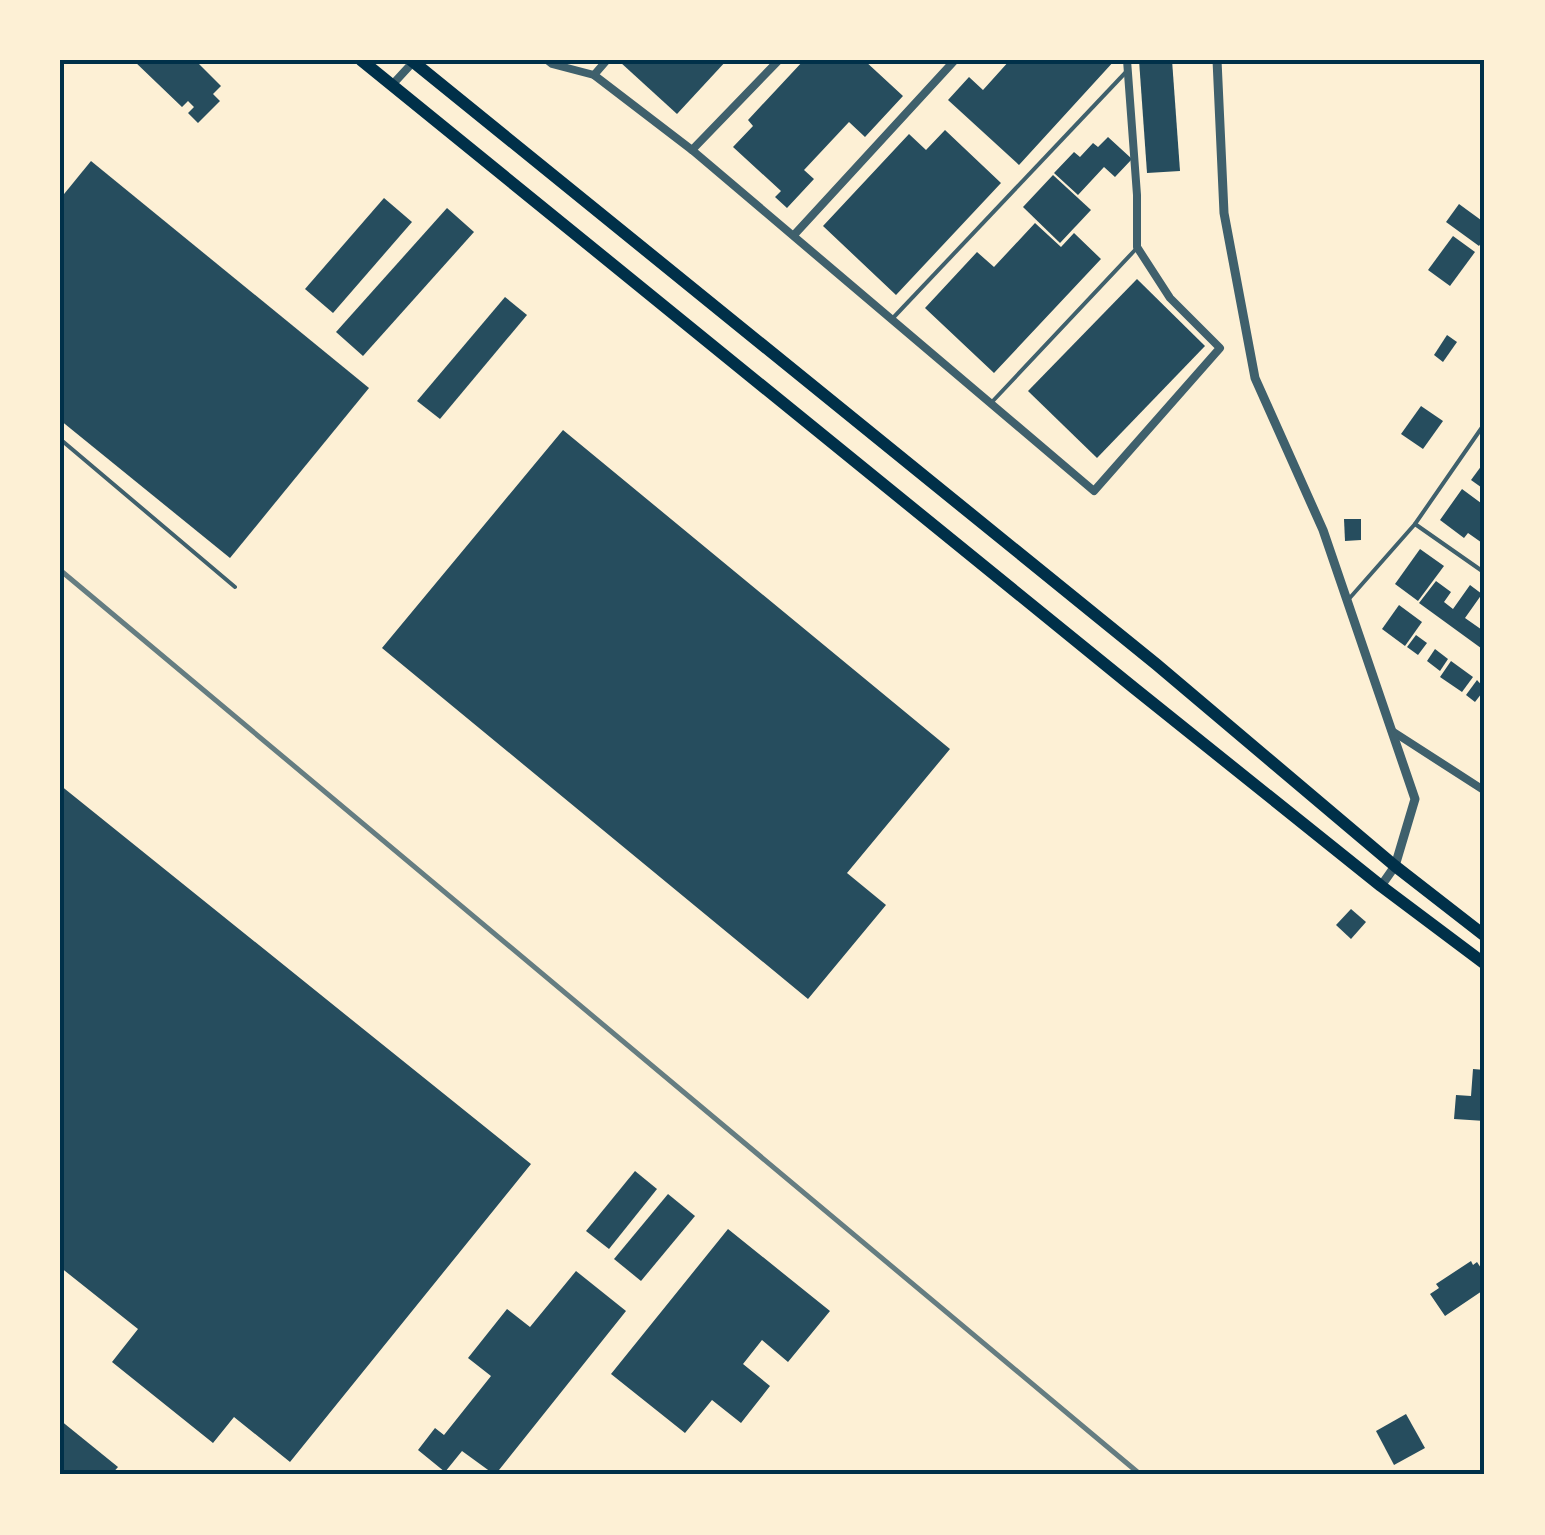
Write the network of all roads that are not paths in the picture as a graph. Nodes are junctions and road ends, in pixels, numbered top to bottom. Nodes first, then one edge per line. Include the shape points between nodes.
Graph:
1 (361, 60) edge
2 (547, 60) edge
3 (607, 60) edge
4 (779, 60) edge
5 (955, 60) edge
6 (1216, 60) edge
7 (413, 61) edge
8 (1128, 65) edge
9 (594, 74) junction
10 (392, 85) junction
11 (692, 150) junction
12 (794, 234) junction
13 (1136, 247) junction
14 (892, 319) junction
15 (991, 403) junction
16 (1485, 422) edge
17 (60, 439) edge
18 (1415, 524) junction
19 (1485, 573) edge
20 (235, 587) dead end
21 (1348, 600) junction
22 (1392, 731) junction
23 (1485, 791) edge
24 (1396, 866) junction
25 (1380, 886) junction
26 (1485, 920) edge
27 (1470, 924) junction
28 (1485, 936) edge
29 (1485, 964) edge

1 - 10 highway
2 - 9 street
3 - 9 street
4 - 11 street
5 - 12 street
6 - 21 street via 1224,213 1255,378
7 - 10 street
7 - 24 highway
8 - 13 street
8 - 14 lane
9 - 11 street
10 - 25 highway
11 - 12 street
12 - 14 street
13 - 15 lane
13 - 15 street via 1170,298 1220,348 1094,491
14 - 15 street
16 - 18 lane
17 - 20 lane
18 - 19 lane
18 - 21 lane
21 - 22 street
22 - 23 street
22 - 24 street via 1415,799
24 - 25 street
24 - 27 highway
25 - 29 highway
26 - 27 street
27 - 28 highway

